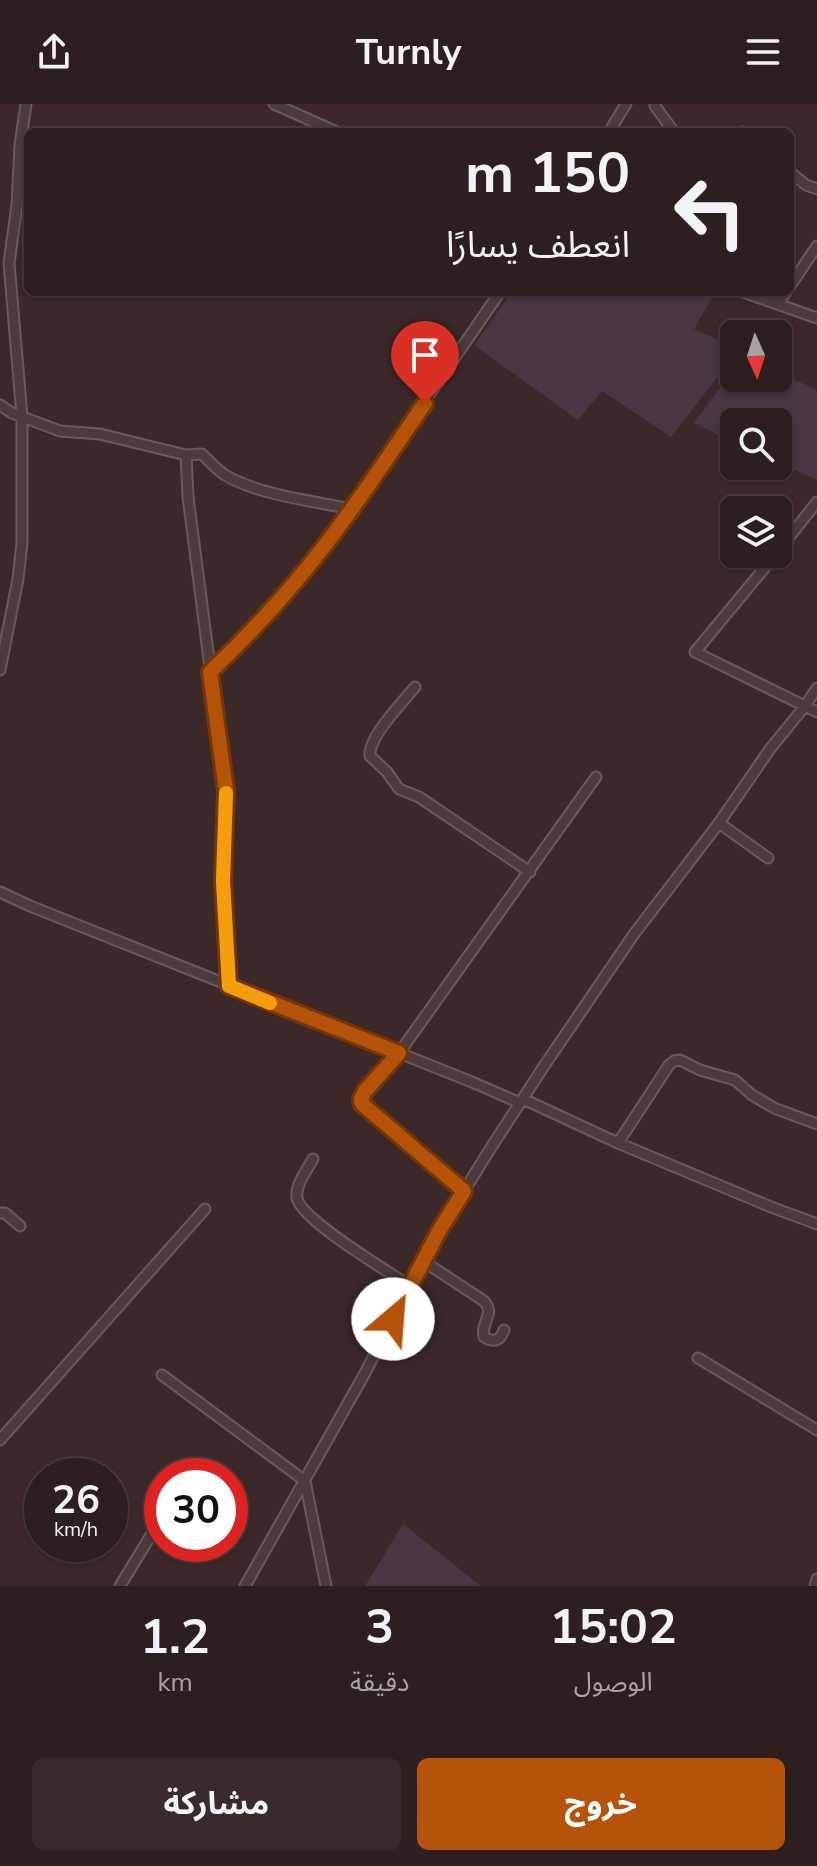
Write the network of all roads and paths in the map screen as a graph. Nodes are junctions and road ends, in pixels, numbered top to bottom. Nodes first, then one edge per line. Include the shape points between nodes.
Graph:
1 (26, 104) edge
2 (274, 104) edge
3 (626, 104) edge
4 (655, 106) edge
5 (328, 128) edge
6 (611, 128) edge
7 (671, 128) edge
8 (794, 175) edge
9 (817, 189) edge
10 (817, 246) edge
11 (794, 280) edge
12 (497, 296) edge
13 (755, 296) edge
14 (783, 296) edge
15 (778, 304) junction
16 (817, 318) edge
17 (0, 405) edge
18 (22, 416) junction
19 (186, 455) junction
20 (817, 502) edge
21 (352, 509) junction
22 (792, 534) edge
23 (765, 568) edge
24 (0, 670) edge
25 (210, 672) junction
26 (415, 687) dead end
27 (817, 688) edge
28 (805, 706) junction
29 (817, 712) edge
30 (596, 777) dead end
31 (719, 823) junction
32 (768, 858) dead end
33 (530, 872) junction
34 (0, 892) edge
35 (229, 986) junction
36 (399, 1053) junction
37 (521, 1101) junction
38 (817, 1124) edge
39 (618, 1143) junction
40 (313, 1159) dead end
41 (464, 1191) junction
42 (205, 1209) dead end
43 (0, 1213) edge
44 (817, 1224) edge
45 (20, 1226) dead end
46 (423, 1261) junction
47 (410, 1286) junction
48 (504, 1330) dead end
49 (698, 1358) dead end
50 (162, 1375) dead end
51 (817, 1430) edge
52 (0, 1440) edge
53 (305, 1481) junction
54 (144, 1547) edge
55 (817, 1579) edge
56 (120, 1586) edge
57 (245, 1586) edge
58 (326, 1586) edge
59 (815, 1586) edge

1 - 18 street via 9,263
2 - 5 street
3 - 6 street
4 - 7 street
8 - 9 street
10 - 11 street
12 - 21 street
13 - 15 street
14 - 15 street
15 - 16 street
17 - 18 street
18 - 19 street via 60,431 100,434
18 - 24 street via 22,543
19 - 21 street via 202,454 223,474 252,486
19 - 25 street
20 - 22 street
21 - 25 street via 300,577
23 - 28 street via 695,652
25 - 35 street via 226,791 223,897
26 - 33 street via 378,734 370,756 399,789
27 - 28 street
28 - 29 street
28 - 31 street
30 - 33 street
31 - 32 street
31 - 37 street via 634,934
33 - 36 street
34 - 35 street
35 - 36 street
36 - 37 street
36 - 41 street via 365,1091 362,1104
37 - 39 street
37 - 41 street
38 - 39 street via 774,1108 735,1080 680,1060 669,1065
39 - 44 street
40 - 47 street via 297,1192 300,1206
41 - 46 street
42 - 52 street
43 - 45 street
46 - 47 street
46 - 48 street via 488,1305 484,1337 498,1340
47 - 53 street
49 - 51 street
50 - 53 street
53 - 57 street
53 - 58 street
54 - 56 street
55 - 59 street

